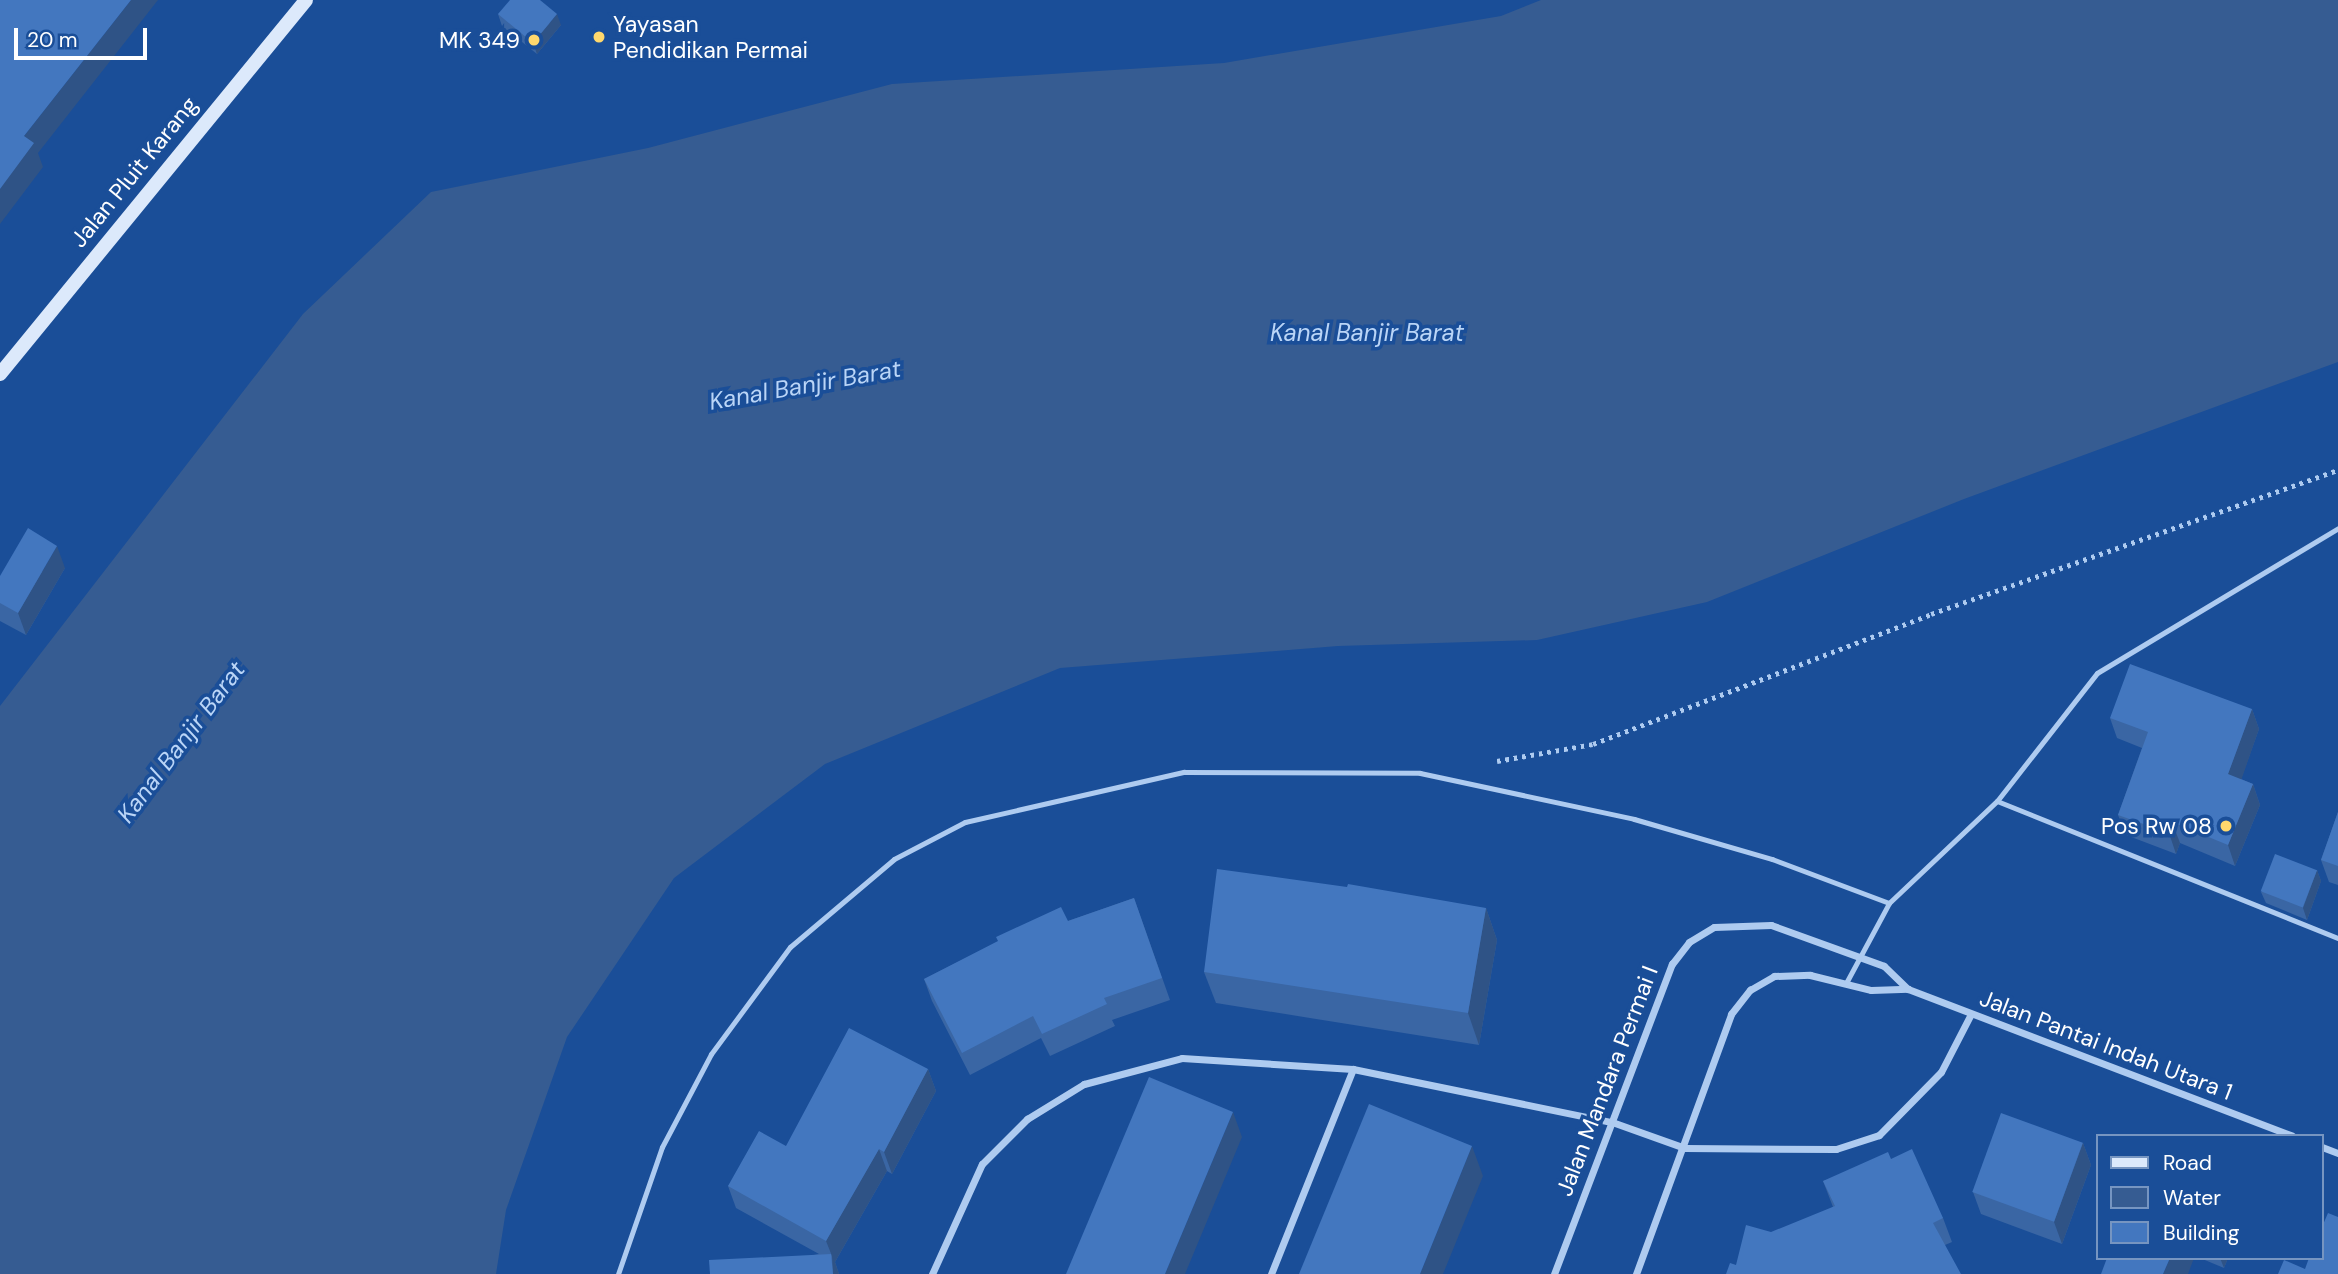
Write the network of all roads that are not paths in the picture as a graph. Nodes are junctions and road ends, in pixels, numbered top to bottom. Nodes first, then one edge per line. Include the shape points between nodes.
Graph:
1 (306, 0) edge
2 (0, 374) edge
3 (2338, 528) edge
4 (1997, 801) junction
5 (1889, 903) junction
6 (2338, 938) edge
7 (1858, 956) junction
8 (1846, 983) junction
9 (1908, 989) junction
10 (1971, 1014) junction
11 (1353, 1069) junction
12 (1612, 1122) junction
13 (2287, 1134) edge
14 (1685, 1147) junction
15 (618, 1274) edge
16 (932, 1274) edge
17 (1271, 1274) edge
18 (1554, 1274) edge
19 (1636, 1274) edge

1 - 2 street, Jalan Pluit Karang
3 - 4 lane via 2097,673
4 - 5 lane
4 - 6 lane
5 - 7 lane
5 - 15 lane via 1772,859 1634,819 1420,773 1184,772 965,822 894,859 790,947 711,1054 686,1100 662,1147
7 - 8 lane
7 - 9 street, Jalan Mandara Permai I via 1884,966
7 - 12 street, Jalan Mandara Permai I via 1770,925 1714,927 1689,942 1672,964
8 - 9 street via 1871,990
8 - 14 street via 1810,975 1774,976 1750,990 1731,1014
9 - 10 street, Jalan Pantai Indah Utara 1
10 - 13 street, Jalan Pantai Indah Utara 1
10 - 14 street via 1941,1072 1880,1135 1836,1149
11 - 12 street
11 - 16 street via 1182,1058 1084,1084 1027,1119 982,1164
11 - 17 street
12 - 14 street
12 - 18 street, Jalan Mandara Permai I
14 - 19 street

